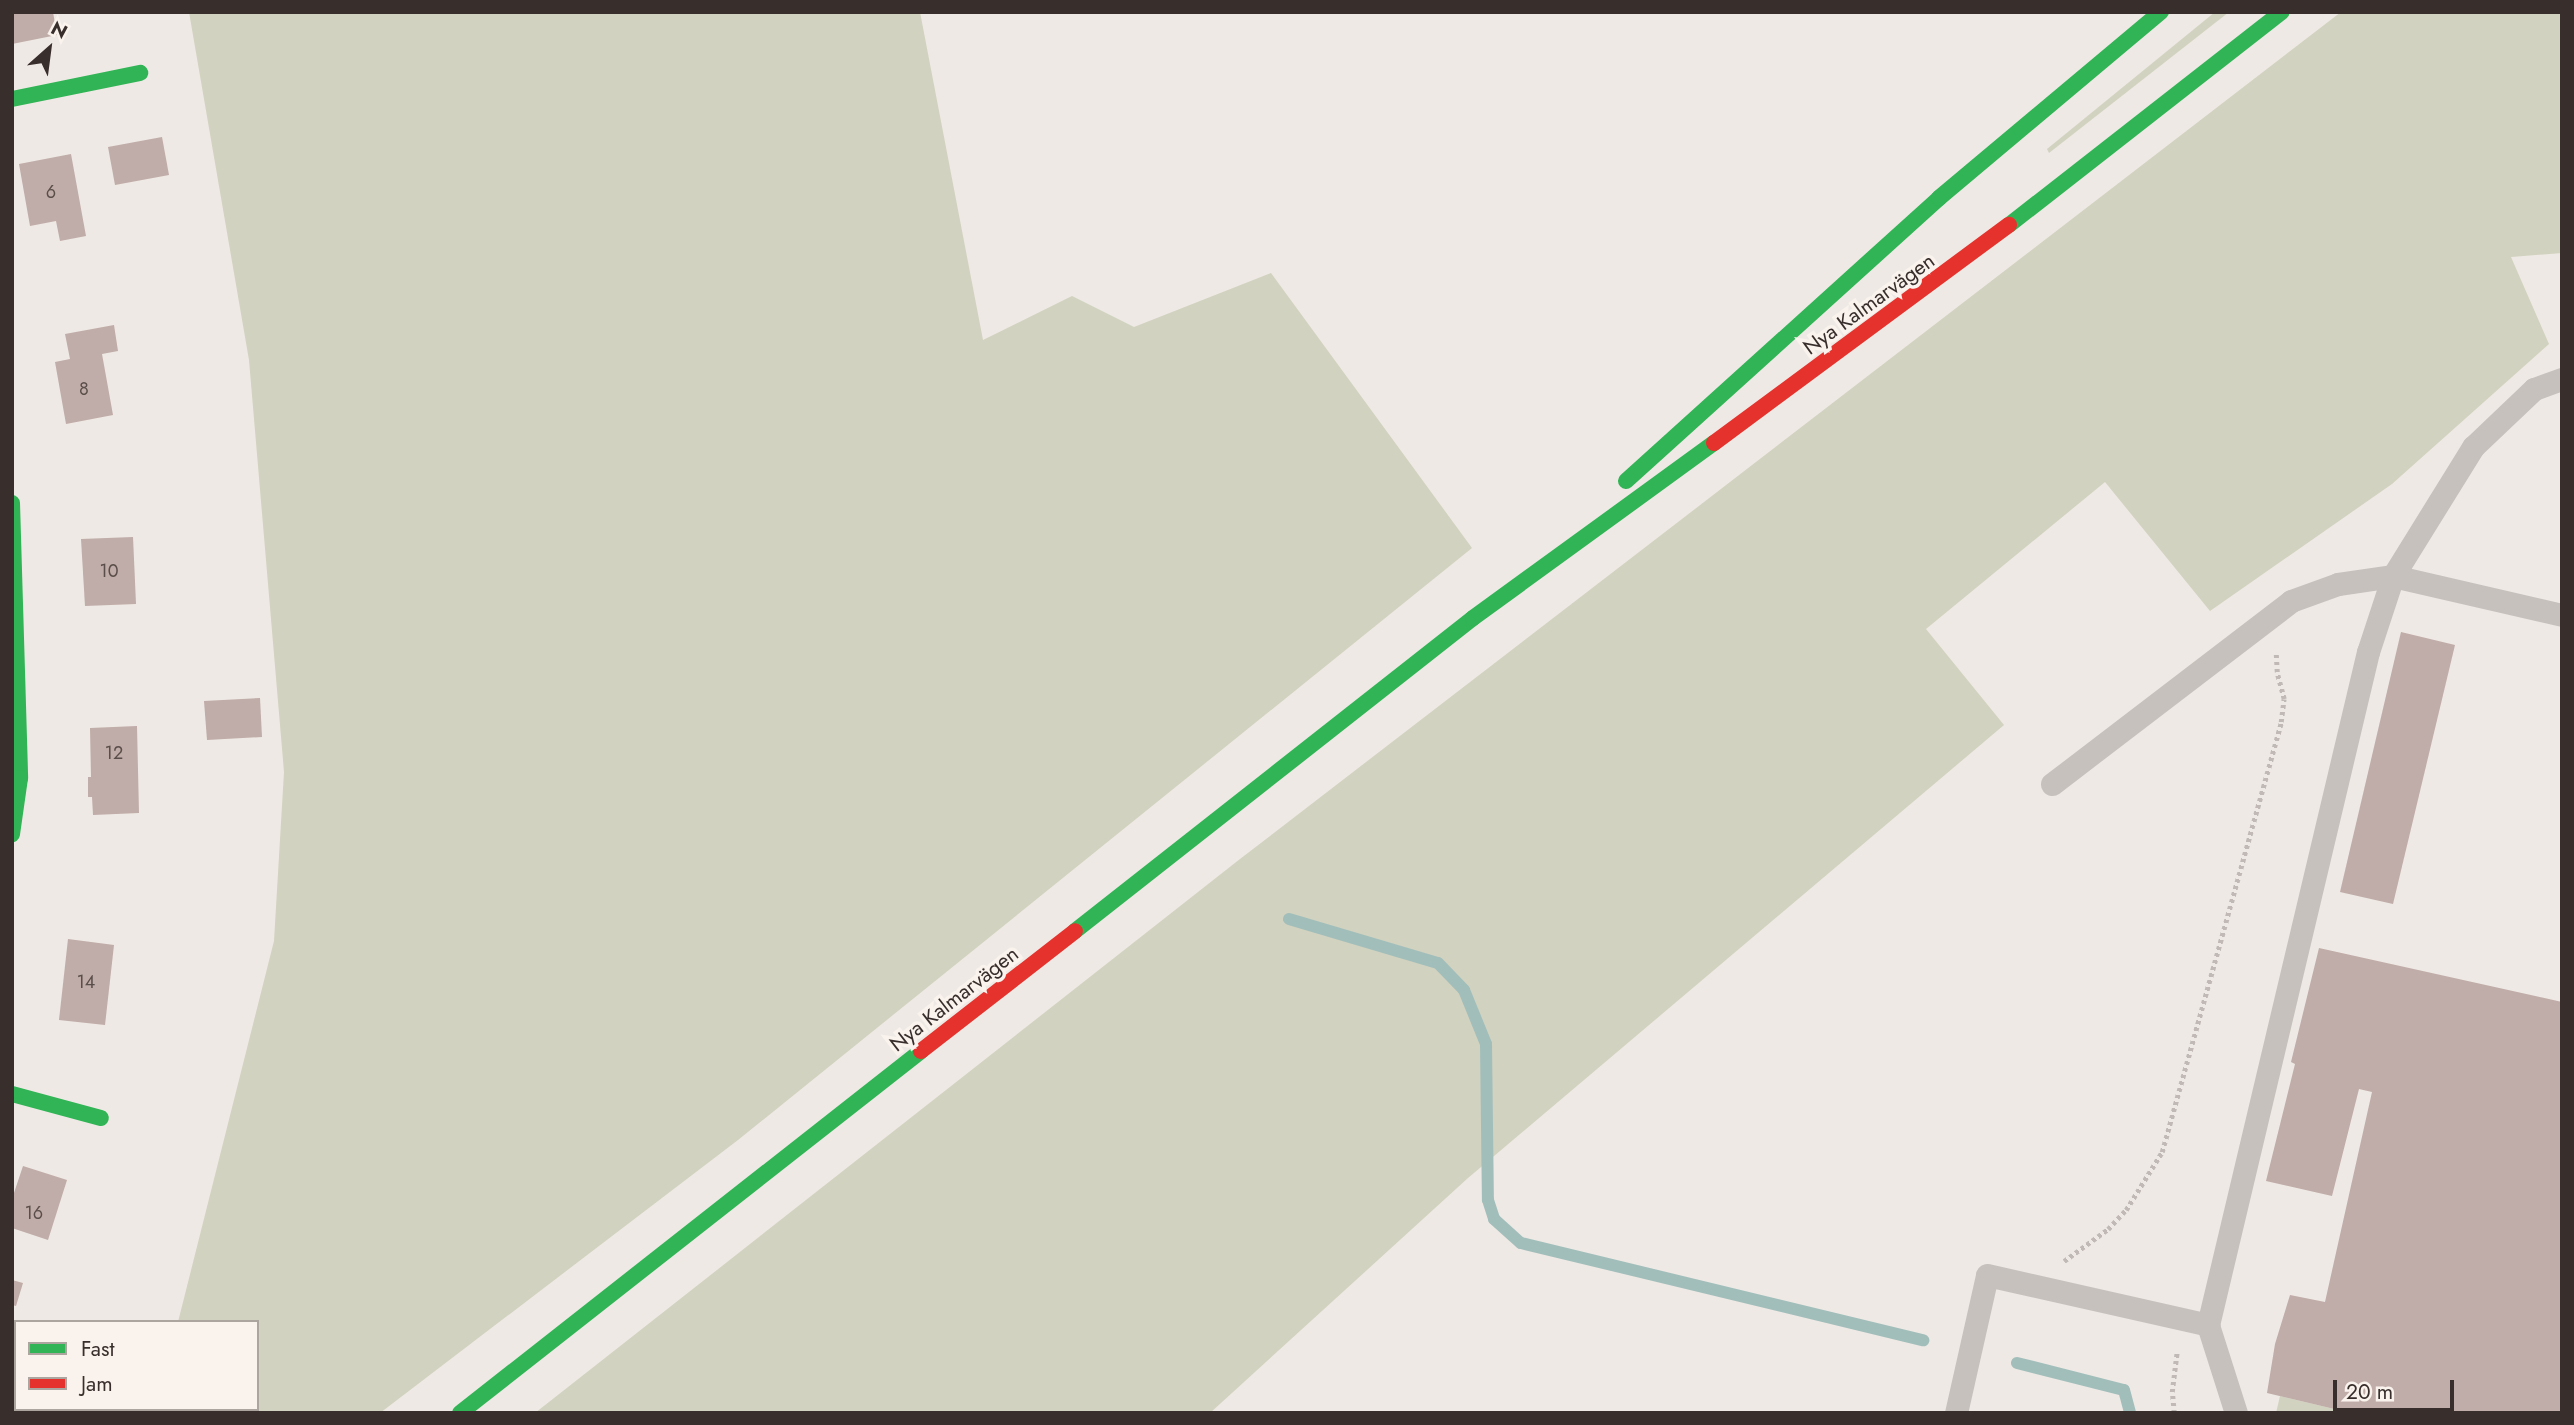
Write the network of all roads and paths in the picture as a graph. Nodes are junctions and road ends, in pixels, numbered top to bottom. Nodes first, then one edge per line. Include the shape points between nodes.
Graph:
1 (2161, 12) edge
2 (2282, 12) edge
3 (140, 73) dead end
4 (12, 99) edge
5 (2562, 379) edge
6 (1618, 487) dead end
7 (12, 503) edge
8 (1598, 506) dead end
9 (2393, 576) junction
10 (2291, 601) junction
11 (2562, 615) edge
12 (1474, 618) junction
13 (2052, 784) dead end
14 (12, 834) edge
15 (12, 1094) edge
16 (101, 1118) dead end
17 (2049, 1289) junction
18 (2184, 1319) junction
19 (2208, 1325) junction
20 (460, 1413) edge
21 (1955, 1413) edge
22 (2174, 1413) edge
23 (2235, 1413) edge

1 - 6 main road, Nya Kalmarvägen via 1939,198
2 - 12 main road, Nya Kalmarvägen via 1969,257
3 - 4 main road
5 - 9 lane via 2534,389 2473,447
7 - 14 main road via 20,778
8 - 12 main road, Nya Kalmarvägen
9 - 10 lane via 2338,584
9 - 11 lane
9 - 19 lane via 2368,652
10 - 13 lane
10 - 17 path via 2275,641 2284,699 2281,723 2162,1152 2126,1210 2057,1267
12 - 20 main road, Nya Kalmarvägen
15 - 16 main road
17 - 18 lane
17 - 21 lane via 1987,1275
18 - 19 lane
18 - 22 path via 2175,1363
19 - 23 lane

